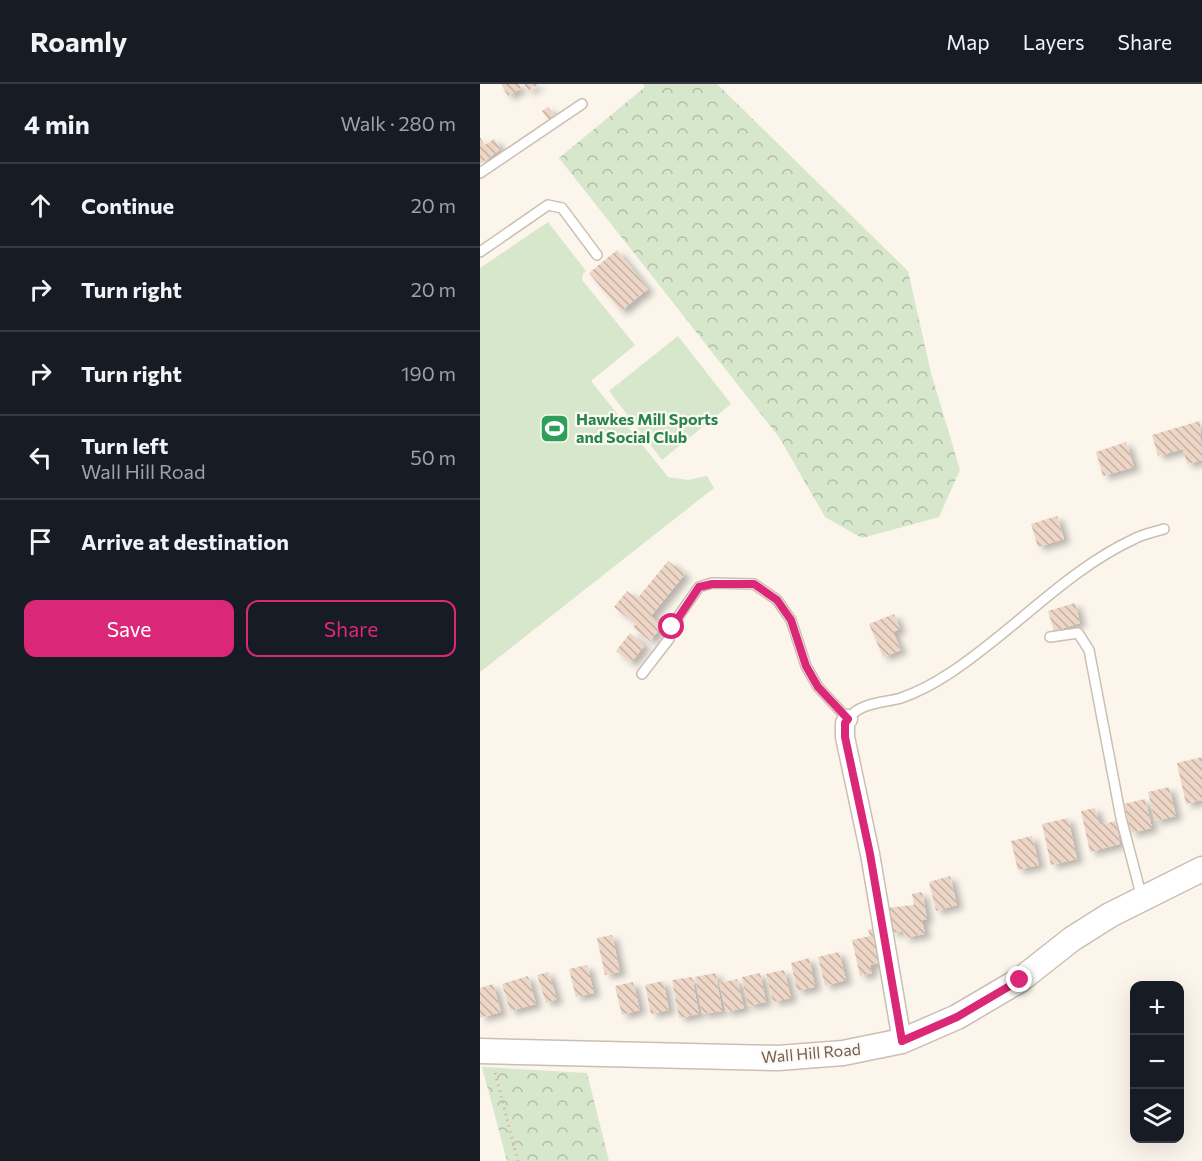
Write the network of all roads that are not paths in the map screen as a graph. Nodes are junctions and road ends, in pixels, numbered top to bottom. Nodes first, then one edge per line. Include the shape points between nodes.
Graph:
1 (582, 104) dead end
2 (480, 173) edge
3 (480, 252) edge
4 (597, 255) dead end
5 (1164, 529) dead end
6 (1050, 637) dead end
7 (642, 674) dead end
8 (848, 719) junction
9 (1202, 869) edge
10 (1142, 898) junction
11 (902, 1041) junction
12 (487, 1058) edge

1 - 2 lane
3 - 4 lane via 548,205 562,208
5 - 8 lane via 1111,551 951,673 901,698 870,704
6 - 10 lane via 1078,633 1089,650 1121,818
7 - 8 lane via 669,639 672,627 699,587 754,584 777,600 791,620 812,677
8 - 11 street via 845,737 870,854
9 - 10 street, Wall Hill Road
10 - 11 street, Wall Hill Road via 1072,939 1020,980 957,1017
11 - 12 street, Wall Hill Road via 843,1053 778,1058

